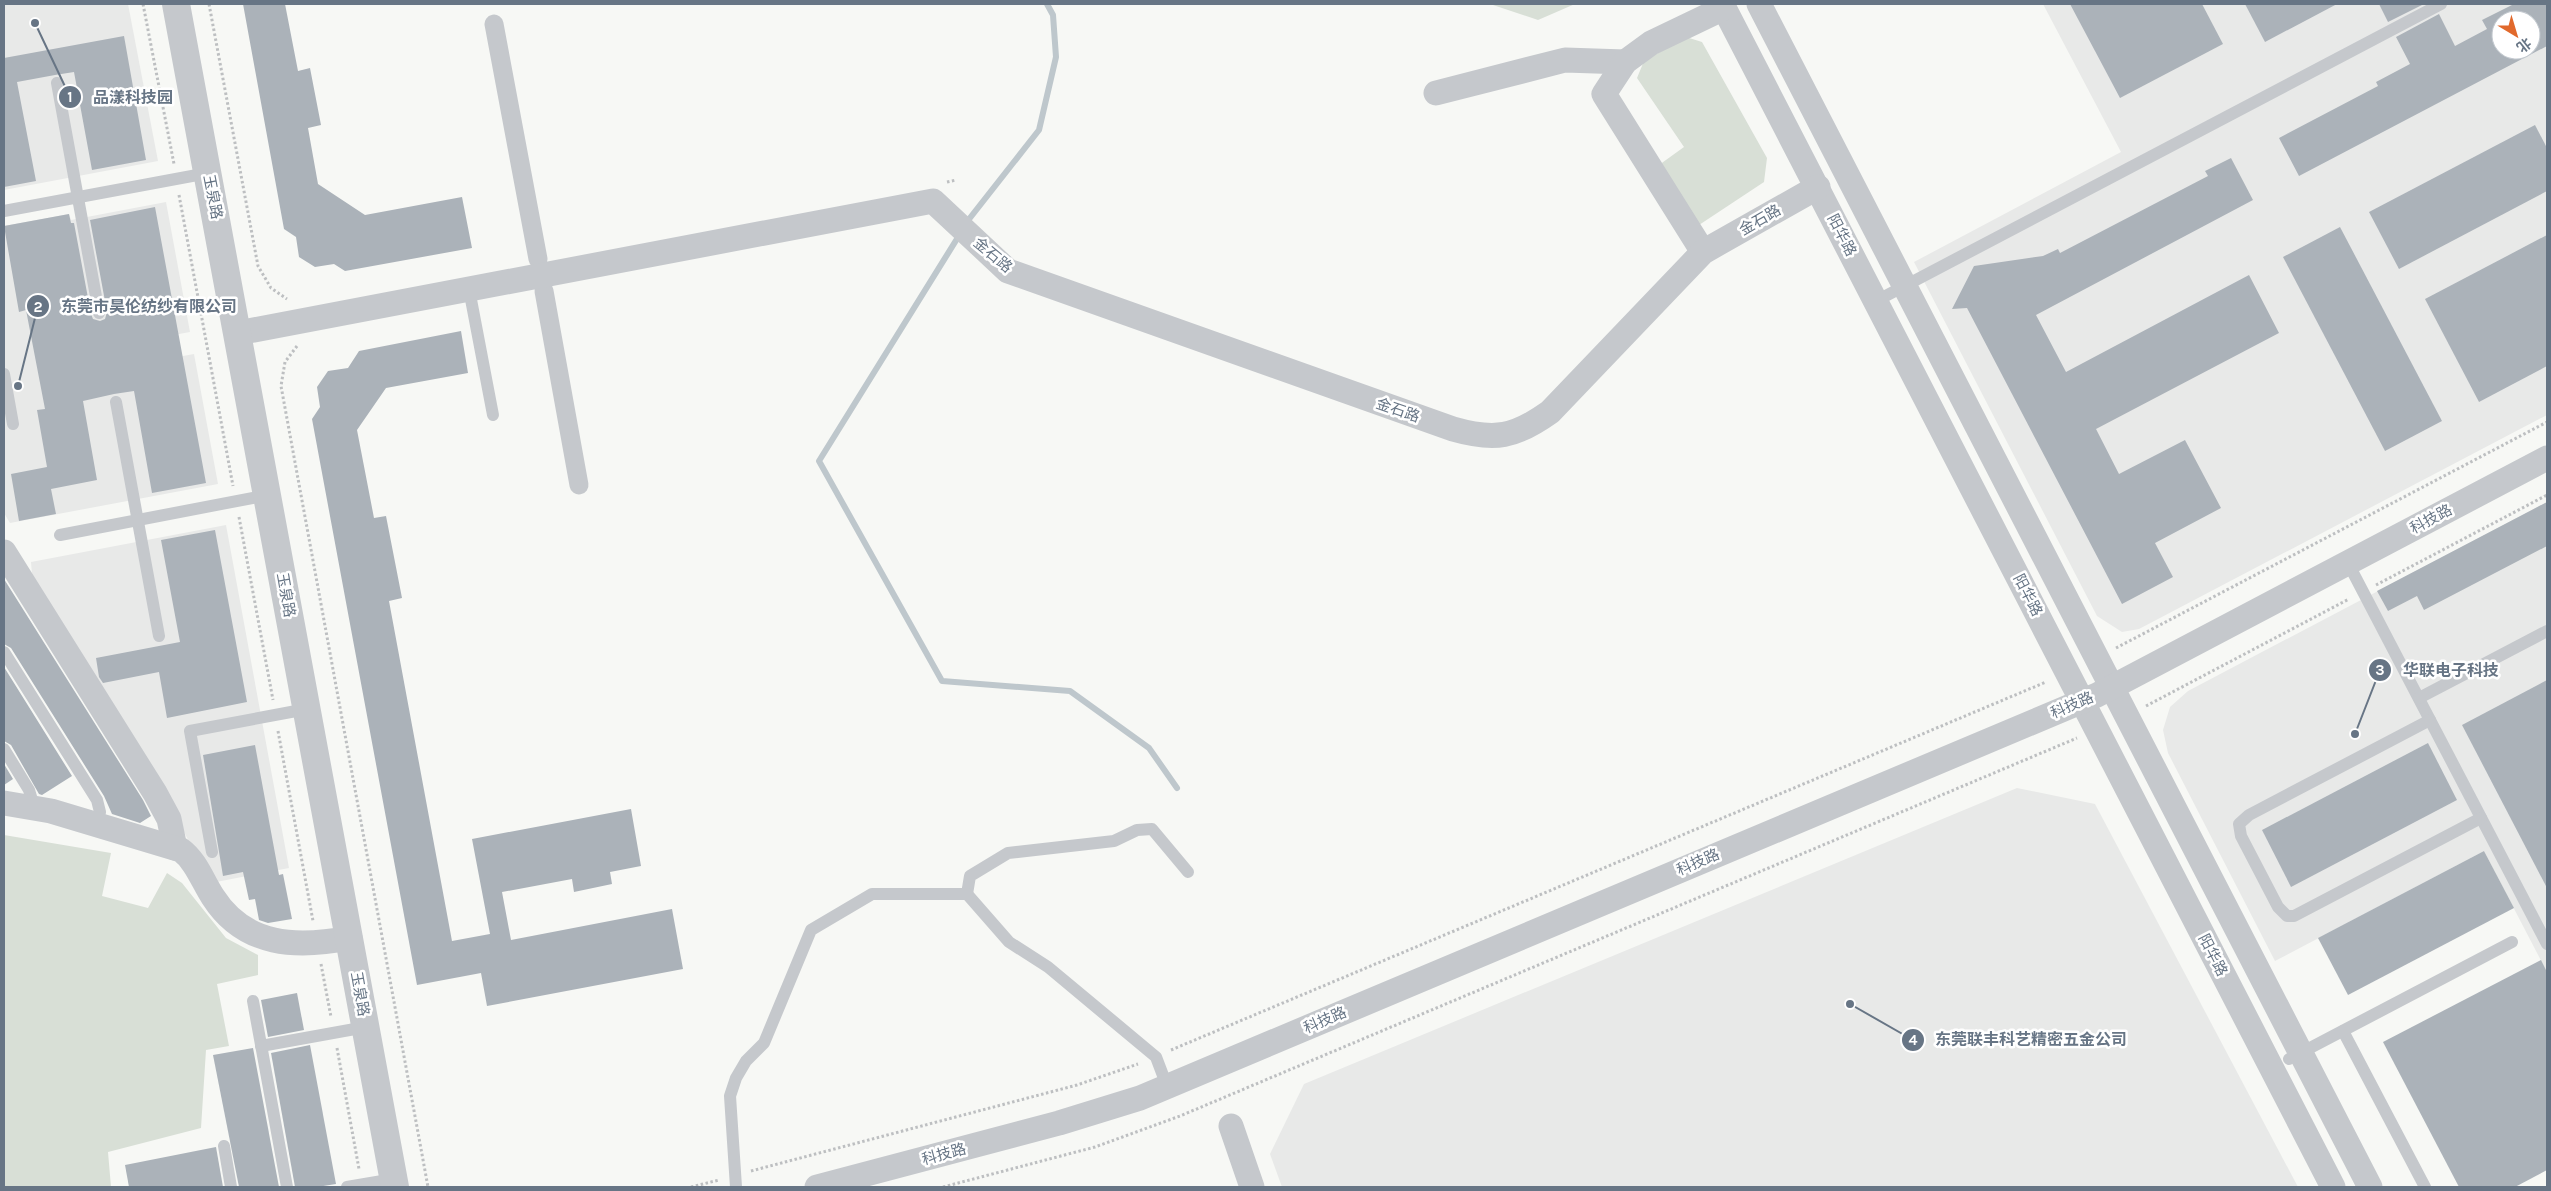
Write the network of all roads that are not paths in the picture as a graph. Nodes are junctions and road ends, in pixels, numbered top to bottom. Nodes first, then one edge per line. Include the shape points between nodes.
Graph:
1 (176, 4) edge
2 (1759, 4) edge
3 (2441, 4) edge
4 (1723, 6) edge
5 (494, 24) dead end
6 (1624, 62) junction
7 (57, 83) dead end
8 (1436, 93) dead end
9 (208, 173) junction
10 (1818, 187) junction
11 (78, 197) junction
12 (4, 211) edge
13 (1704, 252) junction
14 (538, 260) dead end
15 (1904, 286) junction
16 (469, 289) junction
17 (544, 291) dead end
18 (1876, 301) junction
19 (99, 313) dead end
20 (238, 333) junction
21 (4, 374) edge
22 (116, 402) dead end
23 (493, 415) dead end
24 (13, 424) dead end
25 (2547, 458) edge
26 (579, 485) dead end
27 (268, 496) junction
28 (138, 520) junction
29 (60, 535) dead end
30 (4, 552) edge
31 (2348, 563) junction
32 (2547, 631) edge
33 (159, 636) dead end
34 (4, 652) edge
35 (2112, 687) junction
36 (2419, 698) junction
37 (2082, 701) junction
38 (307, 709) junction
39 (2430, 720) junction
40 (4, 750) edge
41 (4, 803) edge
42 (34, 807) junction
43 (2481, 818) junction
44 (97, 824) junction
45 (175, 848) junction
46 (212, 852) dead end
47 (1188, 872) dead end
48 (967, 894) junction
49 (350, 938) junction
50 (2512, 942) dead end
51 (2547, 944) edge
52 (253, 1001) dead end
53 (366, 1026) junction
54 (2343, 1031) junction
55 (261, 1046) junction
56 (2289, 1059) dead end
57 (1167, 1086) junction
58 (1232, 1126) dead end
59 (224, 1146) dead end
60 (733, 1182) edge
61 (395, 1183) edge
62 (231, 1187) edge
63 (287, 1187) edge
64 (347, 1187) edge
65 (817, 1187) edge
66 (1252, 1187) edge
67 (2333, 1187) edge
68 (2370, 1187) edge
69 (2425, 1187) edge

1 - 9 street, 玉泉路
2 - 15 street
3 - 15 lane
4 - 6 street via 1651,43
4 - 10 street, 阳华路
5 - 14 street
6 - 8 street via 1565,60
6 - 13 street via 1604,94
7 - 11 lane
9 - 11 lane
9 - 20 street, 玉泉路
10 - 13 street, 金石路
10 - 18 street, 阳华路
11 - 12 lane
11 - 19 lane
13 - 16 street, 金石路 via 1550,412 1528,428 1502,436 1478,436 1008,271 940,192
15 - 18 lane
15 - 35 street
16 - 20 street
16 - 23 lane
17 - 26 street
18 - 37 street, 阳华路
20 - 27 street, 玉泉路
21 - 24 lane
22 - 28 lane
25 - 31 street, 科技路
27 - 28 lane
27 - 38 street, 玉泉路
28 - 29 lane
28 - 33 lane
30 - 45 street via 155,794 169,819
31 - 35 street, 科技路
31 - 36 lane
32 - 36 lane
34 - 44 lane via 97,800 100,812
35 - 37 street, 科技路
35 - 68 street
36 - 39 lane
37 - 57 street, 科技路
37 - 67 street, 阳华路
38 - 46 lane via 190,731
38 - 49 street, 玉泉路
39 - 43 lane
39 - 43 lane via 2249,815 2239,824 2241,836 2278,906 2287,916 2294,916
40 - 42 lane via 29,790
41 - 42 street
42 - 44 street
43 - 51 lane
44 - 45 street
45 - 49 street via 186,854 216,903 243,928 285,942 318,944
47 - 48 lane via 1152,829 1137,830 1114,841 1008,853 970,876
48 - 57 lane via 1009,942 1048,968 1156,1057
48 - 60 lane via 872,894 811,930 764,1043 746,1061 730,1096
49 - 53 street, 玉泉路
50 - 54 lane
52 - 55 lane
53 - 55 lane
53 - 61 street, 玉泉路
54 - 56 lane
54 - 69 lane
55 - 63 lane
57 - 65 street, 科技路 via 1077,1118
58 - 66 street
59 - 62 lane
61 - 64 lane

